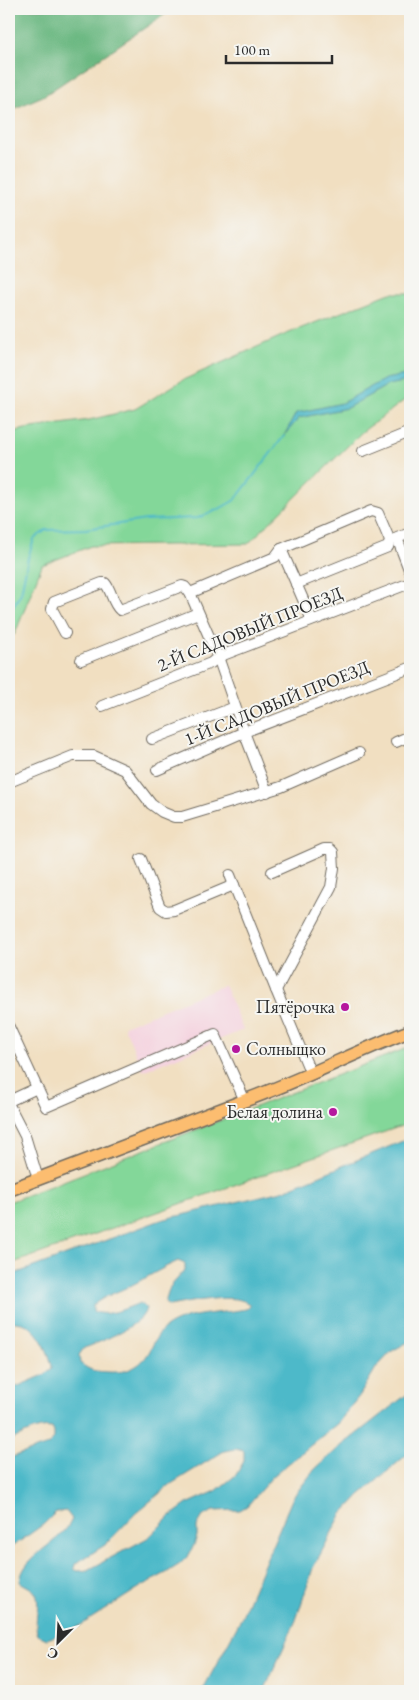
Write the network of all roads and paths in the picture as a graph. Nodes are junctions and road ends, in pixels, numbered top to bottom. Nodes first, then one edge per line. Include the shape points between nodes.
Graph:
1 (410, 432) edge
2 (362, 451) dead end
3 (410, 533) edge
4 (281, 549) junction
5 (410, 572) edge
6 (410, 583) edge
7 (296, 584) junction
8 (190, 593) junction
9 (198, 613) junction
10 (312, 620) junction
11 (65, 634) dead end
12 (218, 657) junction
13 (81, 660) dead end
14 (410, 668) edge
15 (102, 706) dead end
16 (235, 707) junction
17 (244, 732) junction
18 (410, 736) edge
19 (152, 739) dead end
20 (396, 742) dead end
21 (359, 753) dead end
22 (157, 770) dead end
23 (9, 782) edge
24 (268, 792) junction
25 (141, 859) dead end
26 (272, 872) dead end
27 (276, 990) junction
28 (9, 1027) edge
29 (410, 1031) edge
30 (311, 1074) junction
31 (37, 1088) junction
32 (9, 1101) edge
33 (244, 1101) junction
34 (9, 1105) edge
35 (38, 1179) junction
36 (9, 1190) edge

1 - 2 street
3 - 5 street via 397,538
4 - 7 street
4 - 7 street via 371,511 378,513 390,541 388,547
4 - 8 street via 275,557
6 - 10 street, 2-Й САДОВЫЙ ПРОЕЗД
7 - 10 street
8 - 9 street
8 - 11 street via 182,586 120,610 108,586 102,583 54,602 52,609
9 - 12 street
9 - 13 street
10 - 12 street, 2-Й САДОВЫЙ ПРОЕЗД
12 - 15 street, 2-Й САДОВЫЙ ПРОЕЗД via 211,663
12 - 16 street
14 - 17 street, 1-Й САДОВЫЙ ПРОЕЗД
16 - 17 street
16 - 19 street
17 - 22 street, 1-Й САДОВЫЙ ПРОЕЗД
17 - 24 street
18 - 20 street
21 - 24 street
23 - 24 street via 73,756 94,756 125,770 151,804 174,817 192,816
25 - 27 street via 160,907 166,911 232,880
26 - 27 street via 324,849 333,852 331,887
27 - 30 street
28 - 31 street
29 - 30 main road
30 - 33 main road
31 - 32 street
31 - 33 street via 46,1107 215,1034
33 - 35 main road
34 - 35 street via 25,1136
35 - 36 main road

